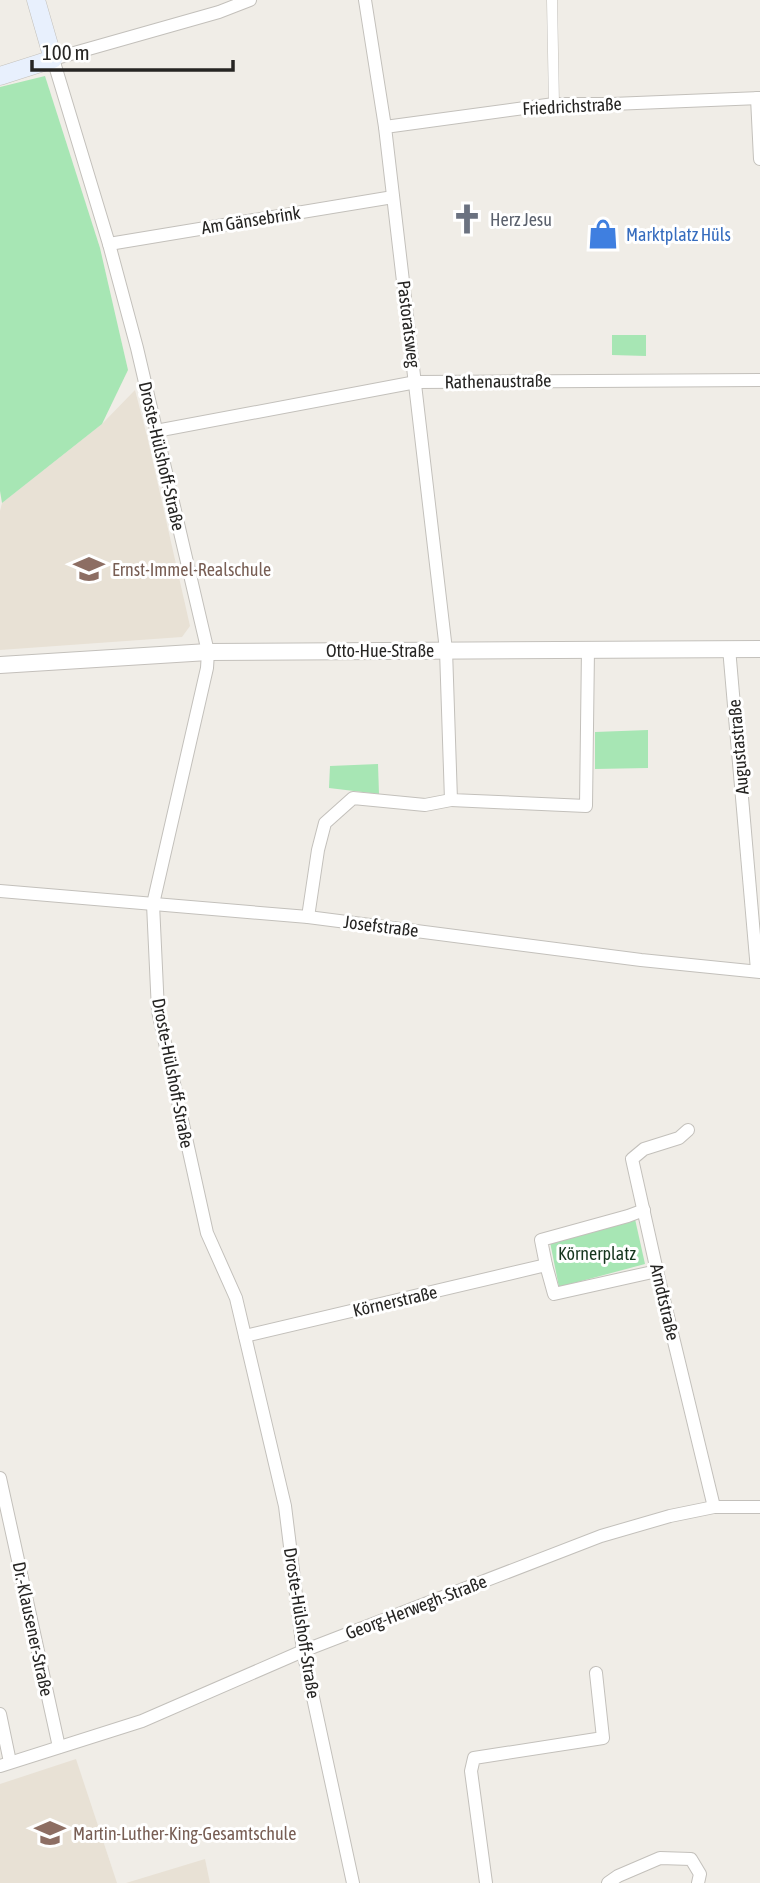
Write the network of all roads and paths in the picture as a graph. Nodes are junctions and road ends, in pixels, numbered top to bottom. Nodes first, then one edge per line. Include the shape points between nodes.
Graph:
1 (36, 0) edge
2 (250, 0) edge
3 (365, 0) edge
4 (552, 0) edge
5 (53, 60) junction
6 (0, 76) edge
7 (759, 98) edge
8 (554, 104) junction
9 (385, 127) junction
10 (760, 159) edge
11 (393, 197) junction
12 (109, 244) junction
13 (760, 380) edge
14 (416, 382) junction
15 (156, 431) junction
16 (729, 648) junction
17 (588, 649) junction
18 (760, 649) edge
19 (446, 650) junction
20 (208, 652) junction
21 (0, 665) edge
22 (451, 800) junction
23 (0, 891) edge
24 (153, 904) junction
25 (308, 917) junction
26 (759, 971) edge
27 (688, 1130) dead end
28 (644, 1210) junction
29 (546, 1265) junction
30 (657, 1270) junction
31 (245, 1336) junction
32 (0, 1478) edge
33 (713, 1507) junction
34 (760, 1507) edge
35 (4, 1511) edge
36 (303, 1651) junction
37 (596, 1673) dead end
38 (0, 1714) edge
39 (59, 1747) junction
40 (5, 1764) edge
41 (352, 1883) edge
42 (486, 1883) edge
43 (608, 1883) edge
44 (698, 1883) edge

1 - 5 main road
2 - 5 street
3 - 9 street, Pastoratsweg
4 - 8 street
5 - 6 main road
5 - 12 street, Droste-Hülshoff-Straße
7 - 8 street, Friedrichstraße
7 - 10 street
8 - 9 street, Friedrichstraße
9 - 11 street, Pastoratsweg
11 - 12 street, Am Gänsebrink
11 - 14 street, Pastoratsweg
12 - 15 street, Droste-Hülshoff-Straße
13 - 14 street, Rathenaustraße
14 - 15 street, Rathenaustraße
14 - 19 street, Pastoratsweg
15 - 20 street, Droste-Hülshoff-Straße
16 - 17 street, Otto-Hue-Straße
16 - 18 street, Otto-Hue-Straße
16 - 26 street, Augustastraße
17 - 19 street, Otto-Hue-Straße
17 - 22 street via 586,806
19 - 20 street, Otto-Hue-Straße
19 - 22 street, Pastoratsweg
20 - 21 street, Otto-Hue-Straße
20 - 24 street, Droste-Hülshoff-Straße
22 - 25 street via 425,805 353,798 325,823
23 - 24 street, Josefstraße
24 - 25 street, Josefstraße
24 - 31 street, Droste-Hülshoff-Straße via 158,1011 207,1233 236,1298
25 - 26 street, Josefstraße
27 - 28 street, Arndtstraße via 632,1158
28 - 29 street via 541,1240
28 - 30 street, Arndtstraße
29 - 30 street via 554,1294
29 - 31 street, Körnerstraße
30 - 33 street, Arndtstraße
31 - 36 street, Droste-Hülshoff-Straße via 285,1506
32 - 35 street, Dr.-Klausener-Straße
33 - 34 street, Georg-Herwegh-Straße
33 - 36 street, Georg-Herwegh-Straße via 601,1536
35 - 39 street, Dr.-Klausener-Straße
36 - 39 street, Georg-Herwegh-Straße via 142,1721
36 - 41 street, Droste-Hülshoff-Straße
37 - 42 street via 603,1738 474,1758 471,1771
38 - 40 street
39 - 40 street, Georg-Herwegh-Straße
43 - 44 street via 660,1858 691,1859 700,1874

